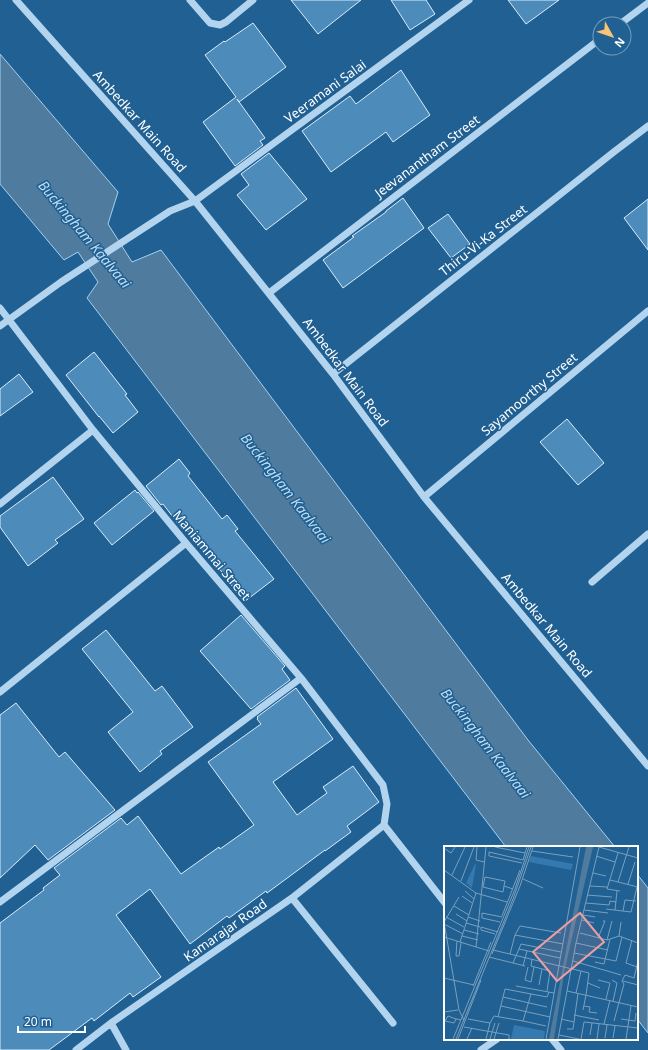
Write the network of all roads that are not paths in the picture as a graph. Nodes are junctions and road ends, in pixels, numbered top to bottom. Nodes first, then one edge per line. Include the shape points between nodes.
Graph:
1 (16, 0) edge
2 (190, 0) edge
3 (253, 0) edge
4 (468, 0) edge
5 (648, 2) edge
6 (630, 16) edge
7 (592, 45) edge
8 (648, 126) edge
9 (195, 201) junction
10 (269, 293) junction
11 (0, 308) edge
12 (648, 311) edge
13 (9, 319) junction
14 (0, 326) edge
15 (333, 374) junction
16 (93, 430) junction
17 (424, 496) junction
18 (0, 504) edge
19 (648, 534) edge
20 (186, 543) junction
21 (592, 582) dead end
22 (301, 678) junction
23 (0, 692) edge
24 (648, 766) edge
25 (384, 825) junction
26 (292, 898) junction
27 (0, 902) edge
28 (444, 902) edge
29 (111, 1023) junction
30 (393, 1023) dead end
31 (496, 1040) edge
32 (553, 1040) edge
33 (76, 1050) edge
34 (126, 1050) edge
35 (481, 1050) edge
36 (561, 1050) edge

1 - 9 street, Ambedkar Main Road
2 - 3 street via 210,23 220,25
4 - 9 street, Veeramani Salai
5 - 6 street
7 - 10 street, Jeevanantham Street
8 - 15 street, Thiru-Vi-Ka Street
9 - 10 street, Ambedkar Main Road
9 - 13 street, Veeramani Salai via 170,211
10 - 15 street, Ambedkar Main Road
11 - 13 street, Maniammai Street
12 - 17 street, Sayamoorthy Street
13 - 14 street, Veeramani Salai
13 - 16 street, Maniammai Street
15 - 17 street, Ambedkar Main Road
16 - 18 street
16 - 20 street, Maniammai Street
17 - 24 street, Ambedkar Main Road
19 - 21 street
20 - 22 street, Maniammai Street
20 - 23 street
22 - 25 street, Maniammai Street via 383,785 387,804
22 - 27 street
25 - 26 street, Kamarajar Road
25 - 28 street
26 - 29 street, Kamarajar Road
26 - 30 street
29 - 33 street, Kamarajar Road
29 - 34 street
31 - 35 street
32 - 36 street

